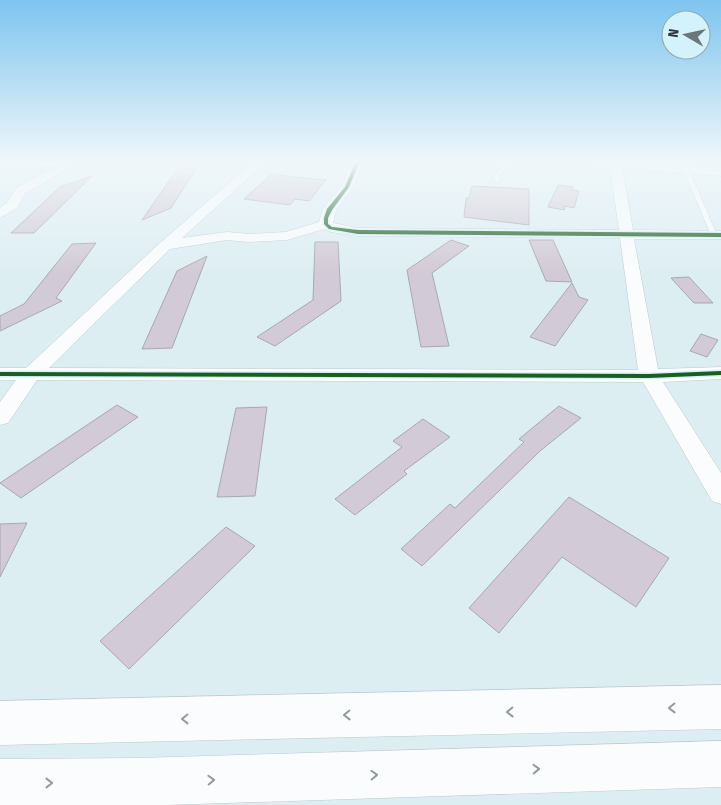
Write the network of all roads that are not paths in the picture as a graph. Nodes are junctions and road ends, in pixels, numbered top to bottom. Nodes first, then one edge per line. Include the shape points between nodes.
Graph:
1 (16, 199) edge
2 (219, 199) edge
3 (339, 199) edge
4 (619, 199) edge
5 (700, 199) edge
6 (0, 214) edge
7 (326, 224) junction
8 (627, 235) junction
9 (718, 235) edge
10 (166, 245) junction
11 (721, 373) edge
12 (0, 374) edge
13 (31, 374) junction
14 (649, 376) junction
15 (0, 418) edge
16 (721, 494) edge
17 (721, 707) edge
18 (0, 723) edge
19 (721, 764) edge
20 (0, 783) edge

1 - 6 street
2 - 10 street
3 - 7 street via 328,211
4 - 8 street
5 - 9 lane
7 - 8 street via 358,232
7 - 10 street via 287,236 227,236
8 - 9 street
8 - 14 street
10 - 13 street
11 - 14 street
12 - 13 street
13 - 14 street
13 - 15 street
14 - 16 street
17 -> 18 main road
20 -> 19 main road via 138,782

